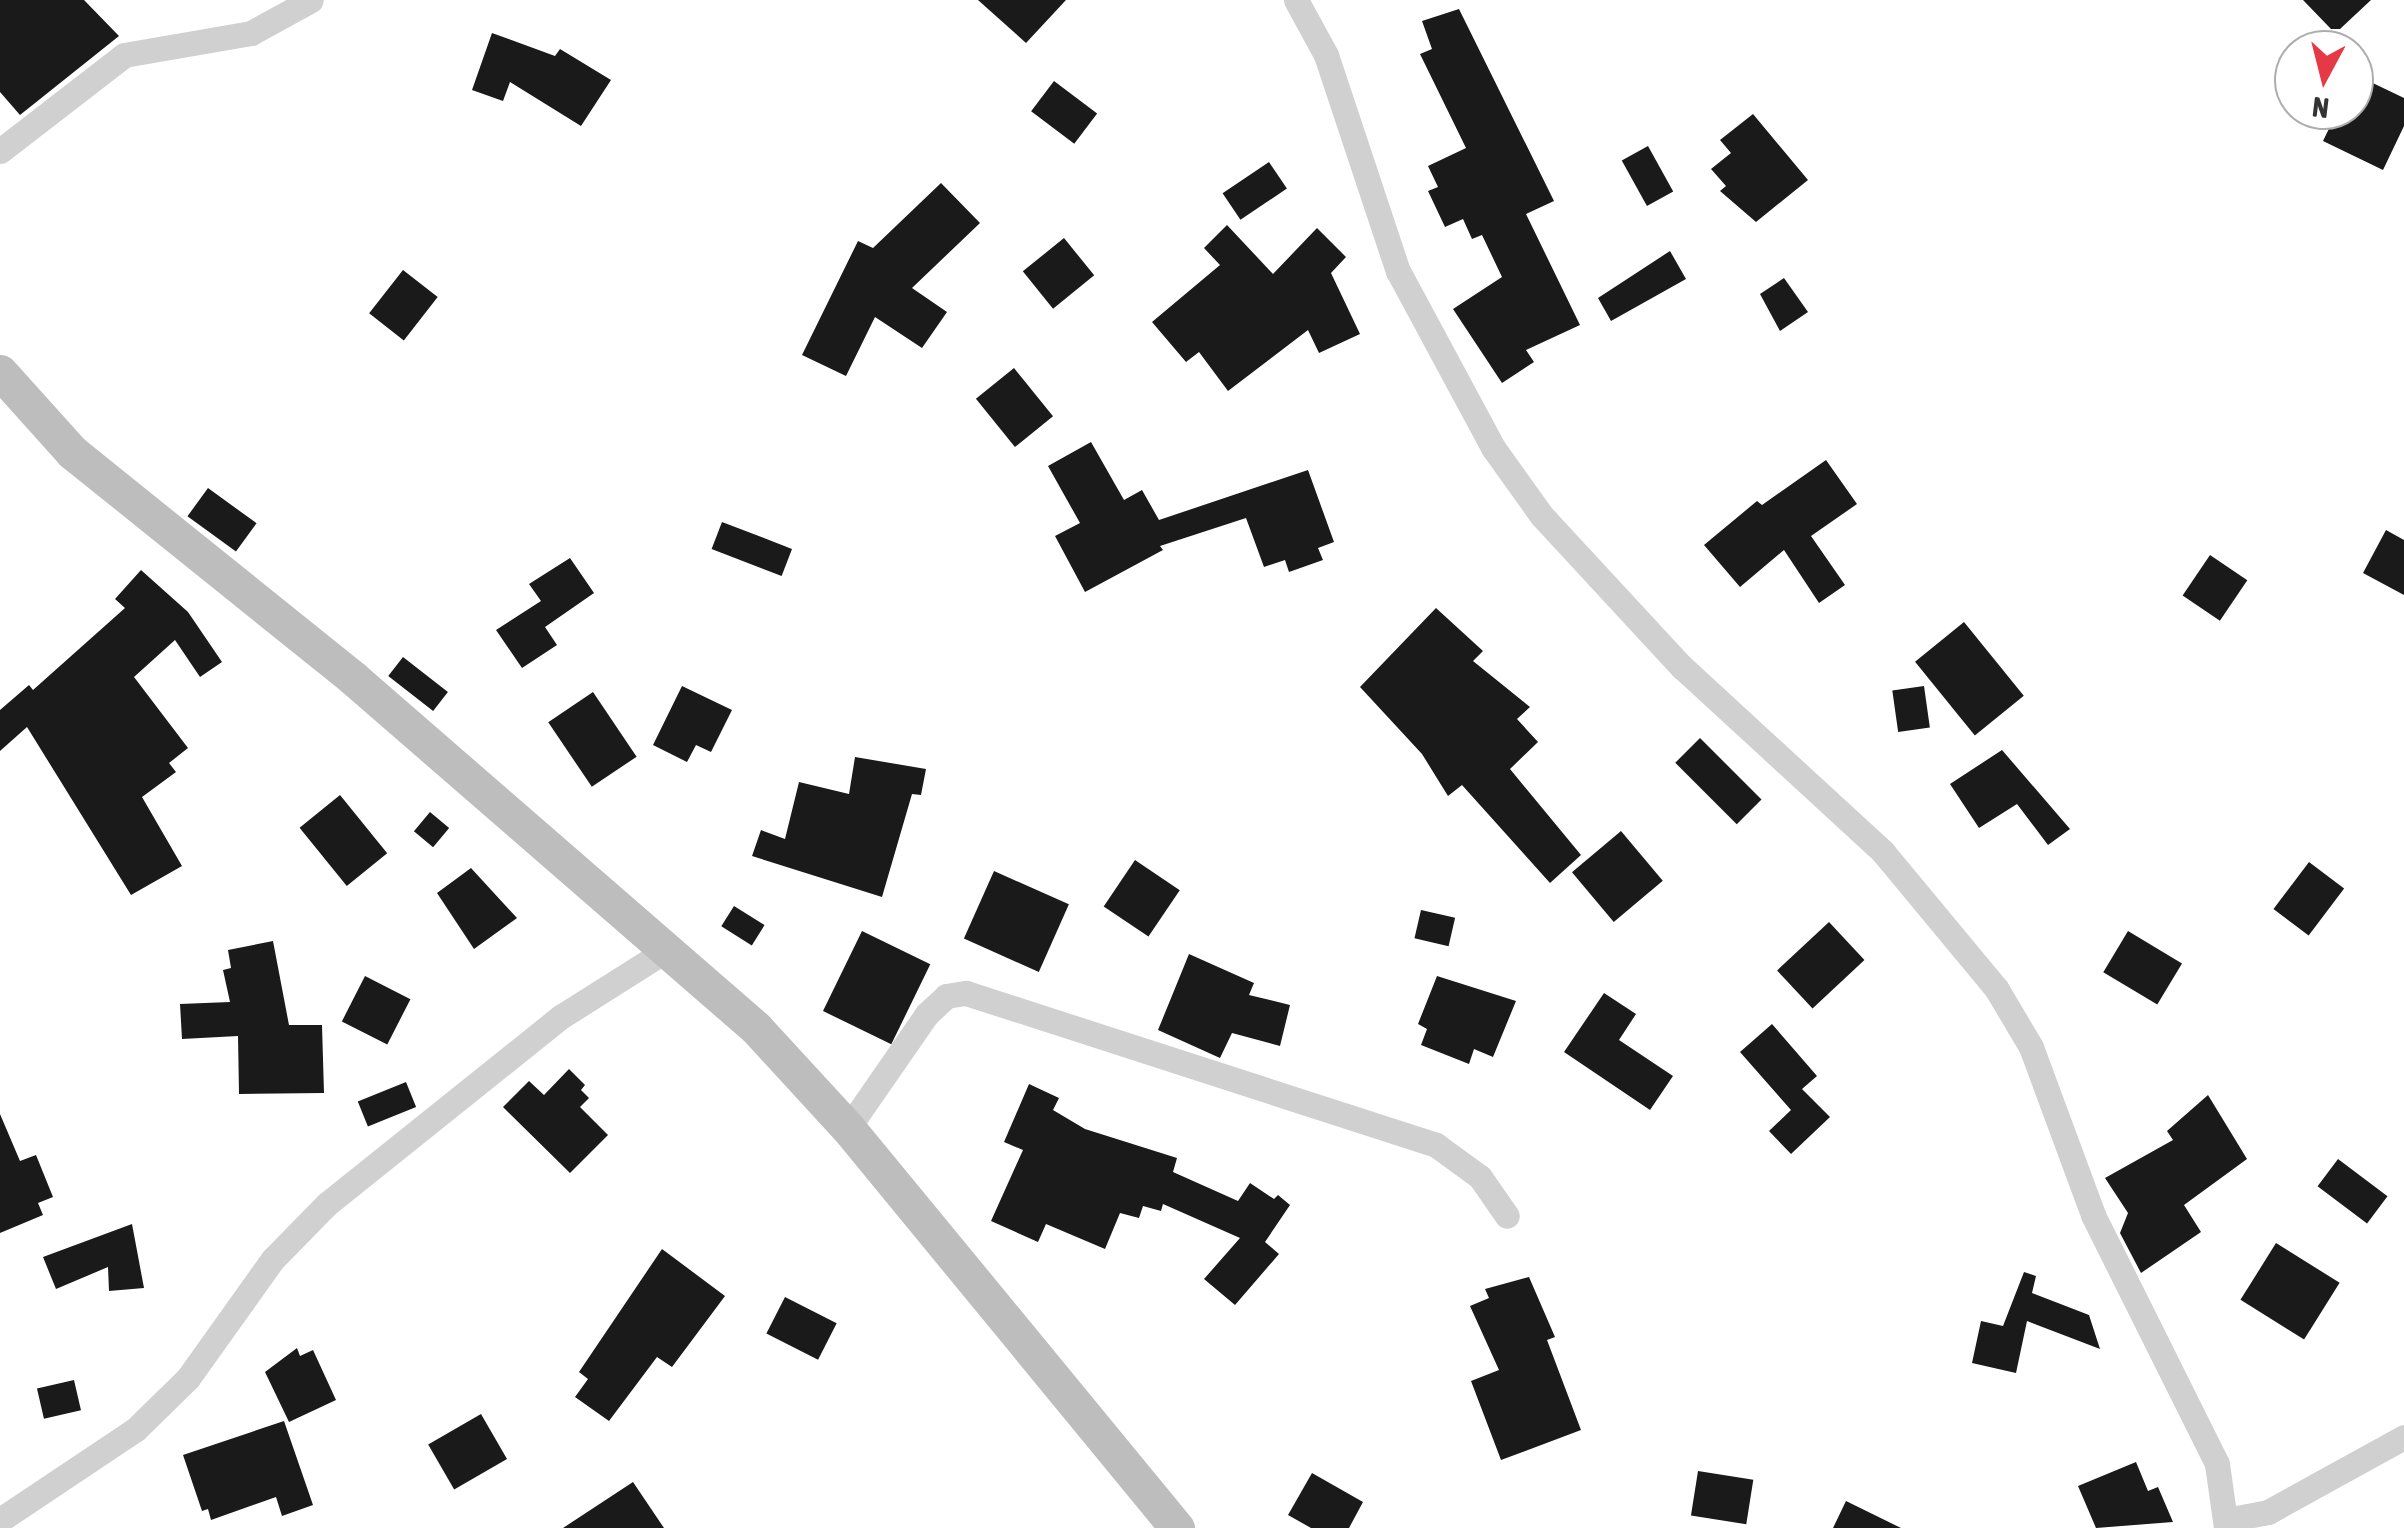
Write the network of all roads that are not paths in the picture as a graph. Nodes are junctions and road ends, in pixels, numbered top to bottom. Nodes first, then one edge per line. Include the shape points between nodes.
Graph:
1 (311, 0) edge
2 (1296, 0) edge
3 (0, 151) edge
4 (0, 372) edge
5 (668, 949) junction
6 (848, 1128) junction
7 (1507, 1216) dead end
8 (2404, 1437) edge
9 (0, 1520) edge
10 (2234, 1522) edge
11 (1177, 1528) edge
12 (2285, 1528) edge

1 - 3 street via 225,40 124,55
2 - 10 street via 1333,74 1398,271 1494,449 1542,516 1682,667 1883,852 1996,988 2031,1048 2093,1215 2216,1464
4 - 5 main road via 72,452 354,678
5 - 6 main road via 756,1028
5 - 9 street via 548,1027 327,1204 273,1259 188,1378 136,1429
6 - 7 street via 927,1014 946,996 966,993 1436,1145 1480,1177
6 - 11 main road
8 - 10 street
10 - 12 street

